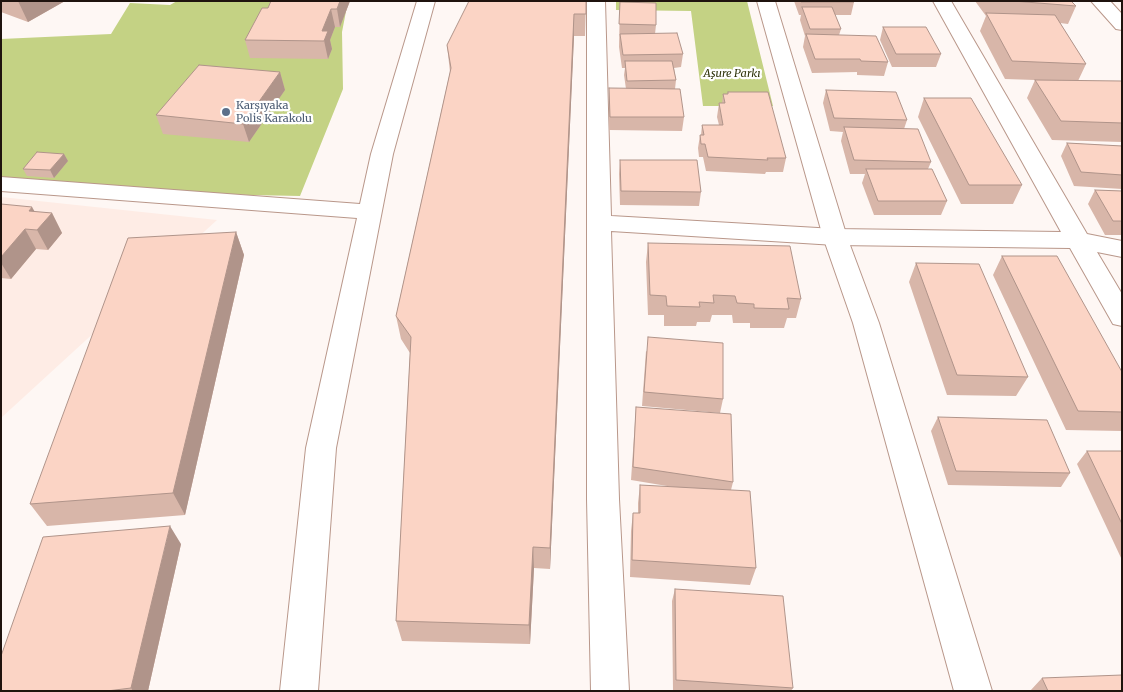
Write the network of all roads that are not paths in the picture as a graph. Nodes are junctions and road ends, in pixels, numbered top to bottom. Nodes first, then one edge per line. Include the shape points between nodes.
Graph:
1 (426, 1) edge
2 (596, 1) edge
3 (766, 1) edge
4 (942, 1) edge
5 (1, 184) edge
6 (369, 212) junction
7 (600, 223) junction
8 (836, 237) junction
9 (1078, 240) junction
10 (1122, 249) edge
11 (1122, 317) edge
12 (300, 691) edge
13 (610, 691) edge
14 (973, 691) edge

1 - 6 street via 382,154
2 - 7 street
3 - 8 street
4 - 9 street
5 - 6 street
6 - 12 street via 321,448
7 - 8 street
7 - 13 street via 603,499
8 - 9 street
8 - 14 street via 866,323
9 - 10 street
9 - 11 street

